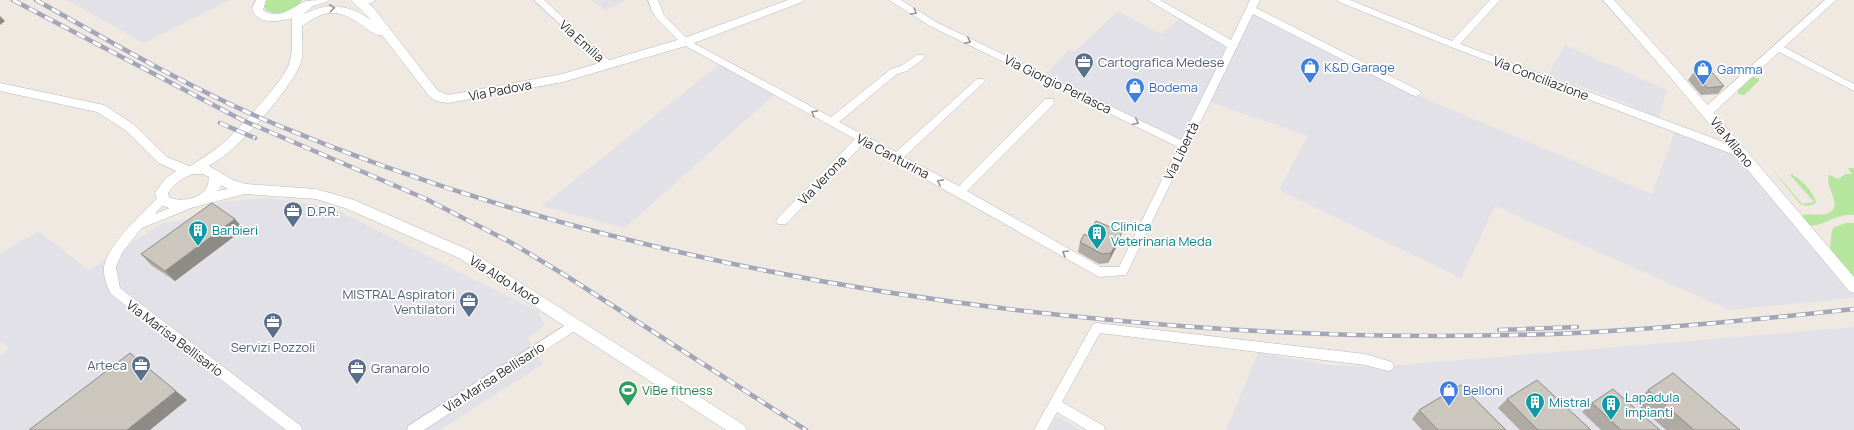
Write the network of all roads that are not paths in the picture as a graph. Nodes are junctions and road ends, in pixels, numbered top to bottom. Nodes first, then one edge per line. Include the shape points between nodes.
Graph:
1 (260, 0) edge
2 (308, 0) edge
3 (323, 0) edge
4 (539, 0) edge
5 (653, 0) edge
6 (798, 0) edge
7 (894, 0) edge
8 (1152, 0) edge
9 (1342, 0) edge
10 (1495, 0) edge
11 (1608, 0) edge
12 (1831, 0) edge
13 (363, 1) edge
14 (1253, 5) edge
15 (300, 9) junction
16 (275, 18) junction
17 (297, 30) junction
18 (392, 40) junction
19 (685, 42) junction
20 (1232, 45) junction
21 (1454, 45) junction
22 (1778, 48) junction
23 (920, 57) dead end
24 (608, 64) junction
25 (980, 81) dead end
26 (0, 87) edge
27 (1854, 88) edge
28 (1416, 93) dead end
29 (1049, 102) dead end
30 (1707, 112) junction
31 (831, 123) junction
32 (861, 139) junction
33 (1183, 145) junction
34 (227, 147) junction
35 (1741, 153) junction
36 (896, 158) junction
37 (163, 160) junction
38 (192, 170) junction
39 (214, 174) junction
40 (166, 185) junction
41 (246, 189) junction
42 (960, 192) junction
43 (163, 199) junction
44 (190, 204) junction
45 (782, 221) dead end
46 (138, 227) junction
47 (1099, 272) joint
48 (1854, 286) edge
49 (575, 324) junction
50 (1388, 366) dead end
51 (1054, 404) junction
52 (296, 430) edge
53 (413, 430) edge
54 (740, 430) edge
55 (1040, 430) edge
56 (1099, 430) edge

1 - 16 street via 258,12
2 - 15 street
3 - 15 street
4 - 24 street, Via Emilia
5 - 19 street, Via Canturina via 653,6 659,14
6 - 19 street, Via Padova
7 -> 33 street, Via Giorgio Perlasca via 933,24
8 - 20 street
9 - 21 street, Via Conciliazione
10 - 21 street
11 - 30 street, Via Milano
12 - 22 street
13 - 18 street, Via Padova
14 - 20 street, Via Libertà
14 - 28 street, Via Libertà
15 - 16 street
15 - 17 street via 297,15
16 - 17 street
17 -> 18 street via 321,10 344,8
17 - 34 street via 298,48 290,75
18 - 24 street, Via Padova via 434,94 446,99 558,79
19 - 24 street, Via Padova
31 -> 19 street, Via Canturina
20 - 33 street, Via Libertà
21 - 35 street, Via Conciliazione
22 - 27 street
22 - 30 street
23 - 31 street via 904,69 894,71
25 - 36 street
26 - 37 street via 100,108 130,127
29 - 42 street
30 - 35 street, Via Milano
31 - 32 street, Via Canturina
32 - 36 street, Via Canturina
32 - 45 street, Via Verona
33 - 47 street, Via Libertà via 1122,272
34 - 38 street
34 - 39 street
35 - 48 street, Via Milano
42 -> 36 street, Via Canturina
37 - 38 street, Via Aldo Moro
37 - 40 street
38 - 39 street, Via Aldo Moro via 203,169
38 - 40 street via 172,179
39 - 41 street, Via Aldo Moro via 229,184
39 - 44 street via 214,186 210,192
40 - 43 street
41 - 44 street, Via Aldo Moro
41 - 49 street, Via Aldo Moro via 316,194 349,204 464,254
47 -> 42 street, Via Canturina
43 - 44 street via 171,205
43 - 46 street, Via Marisa Bellisario
44 - 46 street, Via Marisa Bellisario
46 - 52 street, Via Marisa Bellisario via 124,240 110,266 110,279 115,291
49 - 53 street, Via Marisa Bellisario
49 - 54 street, Via Aldo Moro
50 - 51 street via 1378,361 1097,328
51 - 55 street
51 - 56 street

